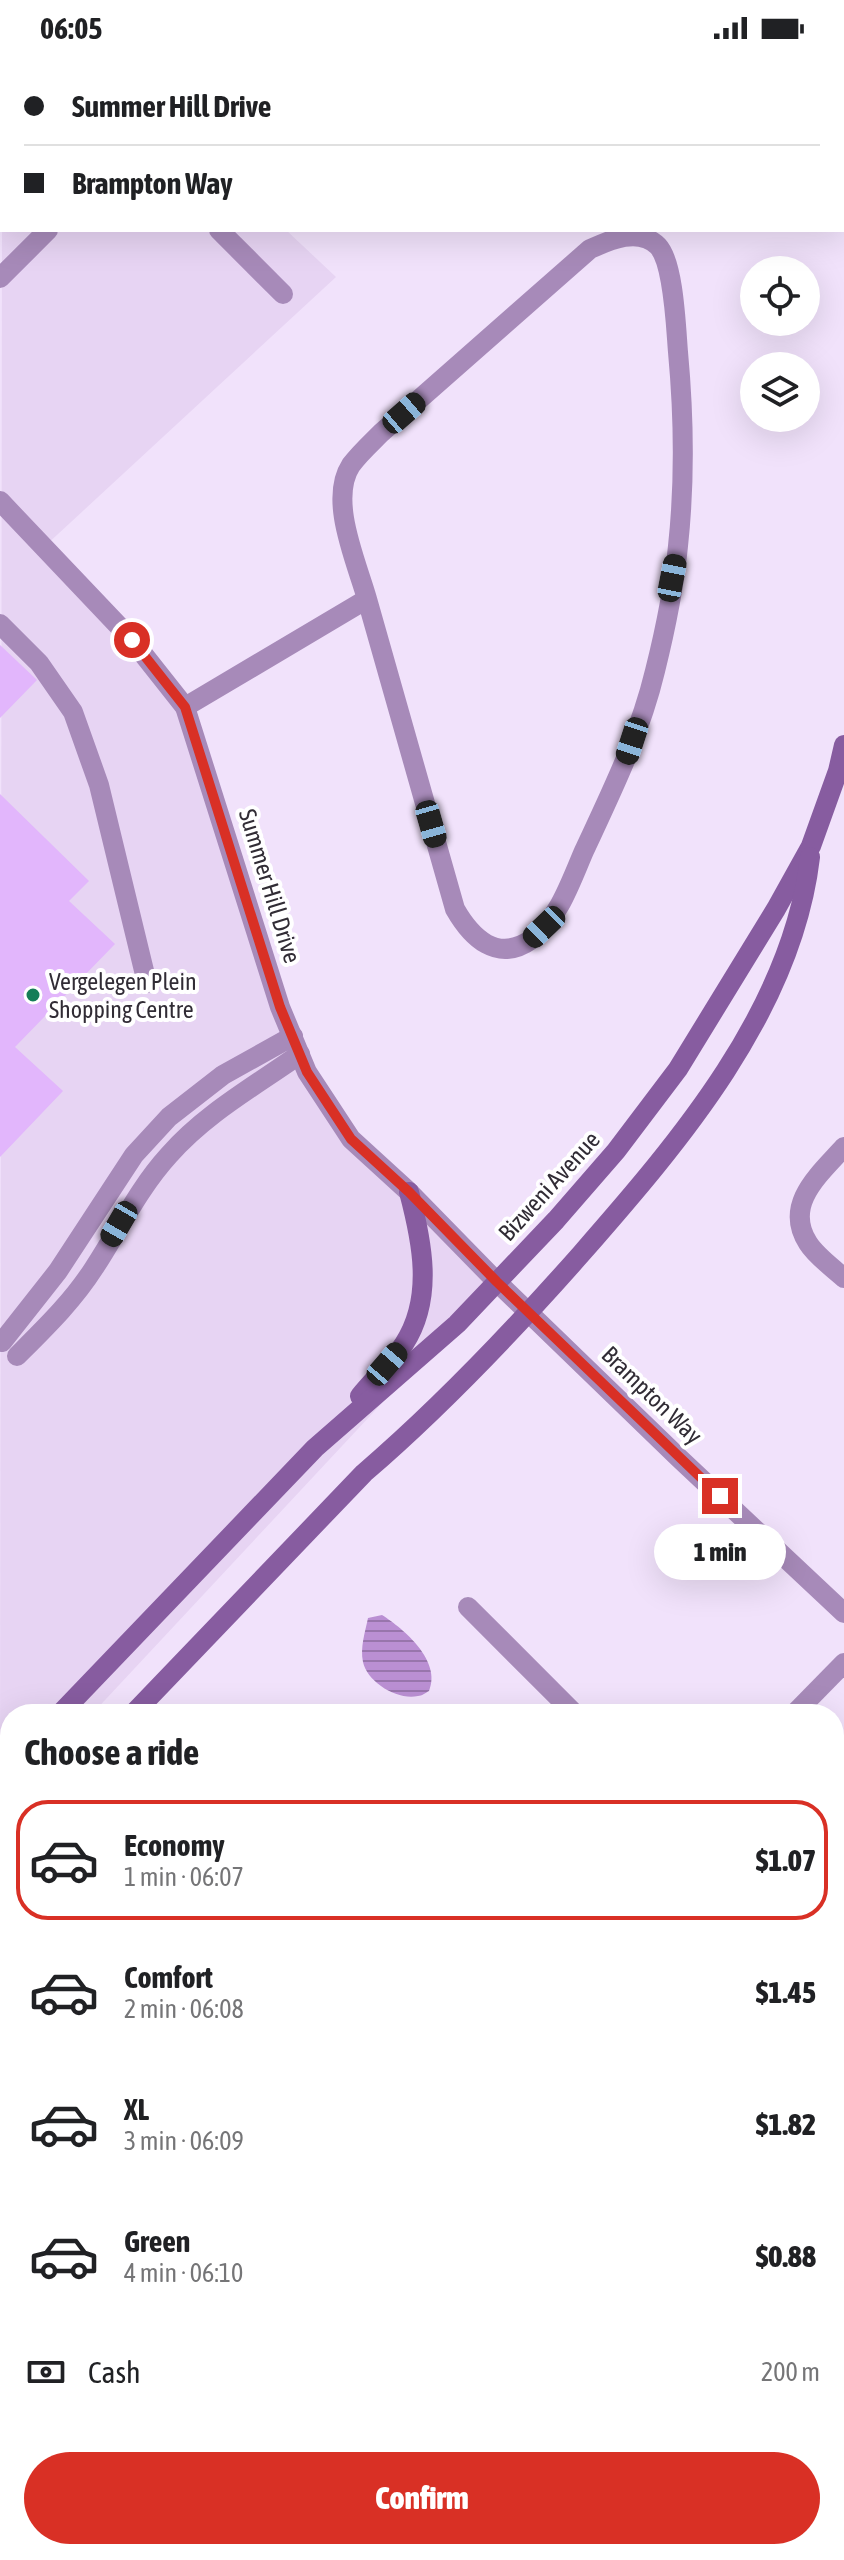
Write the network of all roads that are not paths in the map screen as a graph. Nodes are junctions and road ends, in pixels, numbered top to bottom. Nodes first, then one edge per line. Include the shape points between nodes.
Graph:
1 (46, 232) edge
2 (221, 232) edge
3 (0, 278) edge
4 (283, 294) dead end
5 (0, 501) edge
6 (367, 599) junction
7 (0, 624) edge
8 (185, 707) junction
9 (844, 745) edge
10 (841, 772) edge
11 (811, 846) junction
12 (147, 983) dead end
13 (296, 1045) junction
14 (844, 1147) edge
15 (409, 1192) junction
16 (844, 1278) edge
17 (497, 1282) junction
18 (529, 1312) junction
19 (2, 1342) edge
20 (17, 1356) dead end
21 (315, 1448) junction
22 (468, 1607) dead end
23 (844, 1613) edge
24 (844, 1663) edge
25 (70, 1704) edge
26 (143, 1704) edge
27 (565, 1704) edge
28 (804, 1704) edge

1 - 3 street
2 - 4 street
5 - 8 street, Summer Hill Drive via 132,640
6 - 6 street via 343,517 341,489 350,466 590,249 615,237 640,237 658,246 669,272 675,312 684,425 678,547 655,673 625,764 559,905 530,940 512,947 481,943 455,909
6 - 8 street
7 - 12 street via 39,663 73,712 99,785
8 - 13 street, Summer Hill Drive
9 - 10 street, Bizweni Avenue
10 - 11 street, Bizweni Avenue
11 - 17 street, Bizweni Avenue via 678,1069 616,1151
11 - 18 street, Bizweni Avenue via 791,943 708,1099
13 - 15 street, Summer Hill Drive via 307,1072 351,1139
13 - 19 street via 223,1075 169,1117 134,1155 58,1271
13 - 20 street via 169,1155 142,1188 94,1268
14 - 16 street via 801,1201 801,1228 808,1245
15 - 17 street, Summer Hill Drive
15 - 21 street via 421,1235 423,1295 416,1320 404,1344
17 - 18 street, Brampton Way
17 - 21 street, Bizweni Avenue via 457,1324
18 - 23 street, Brampton Way
18 - 26 street, Bizweni Avenue via 364,1473
21 - 25 street, Bizweni Avenue
22 - 27 street
24 - 28 street

